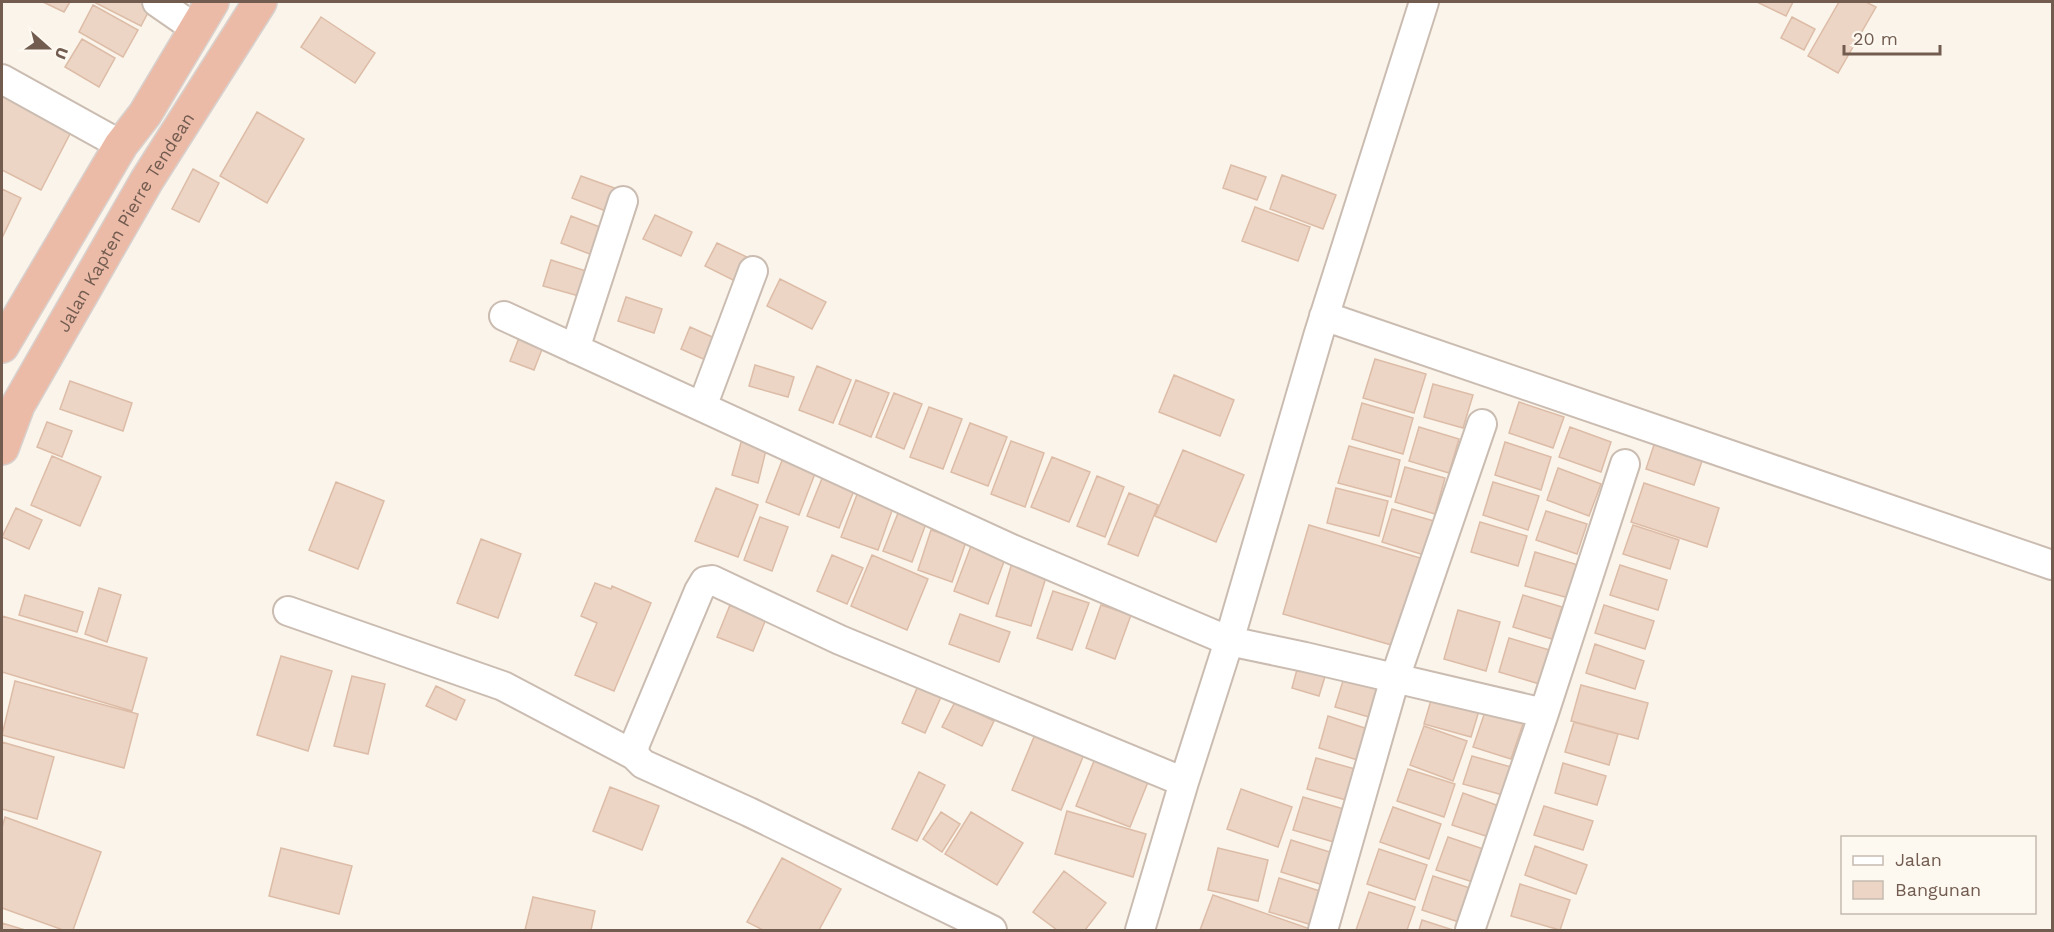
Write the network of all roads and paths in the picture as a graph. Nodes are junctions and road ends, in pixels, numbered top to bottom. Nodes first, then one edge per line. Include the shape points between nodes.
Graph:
1 (157, 2) edge
2 (260, 2) edge
3 (1424, 2) edge
4 (204, 15) edge
5 (2, 79) edge
6 (121, 145) junction
7 (623, 201) dead end
8 (753, 271) dead end
9 (504, 316) dead end
10 (1324, 316) junction
11 (2, 346) edge
12 (575, 349) junction
13 (702, 407) junction
14 (1482, 424) dead end
15 (2, 448) edge
16 (1625, 464) dead end
17 (2052, 565) edge
18 (288, 611) dead end
19 (1229, 641) junction
20 (1395, 678) junction
21 (1544, 713) junction
22 (634, 755) junction
23 (1184, 782) junction
24 (992, 930) edge
25 (1140, 930) edge
26 (1323, 930) edge
27 (1470, 930) edge

1 - 4 street
2 - 15 highway, Jalan Kapten Pierre Tendean via 147,180 18,405
3 - 10 street
4 - 6 highway via 146,114
5 - 6 street
6 - 11 highway
7 - 12 street
8 - 13 street
9 - 12 street
10 - 17 street
10 - 19 street
12 - 13 street
13 - 19 street via 1014,550
14 - 20 street
16 - 21 street
18 - 22 street via 503,686
19 - 20 street
19 - 23 street
20 - 21 street
20 - 26 street
21 - 27 street
22 - 23 street via 635,744 699,591 705,581 712,580 840,640
22 - 24 street via 643,764
23 - 25 street

